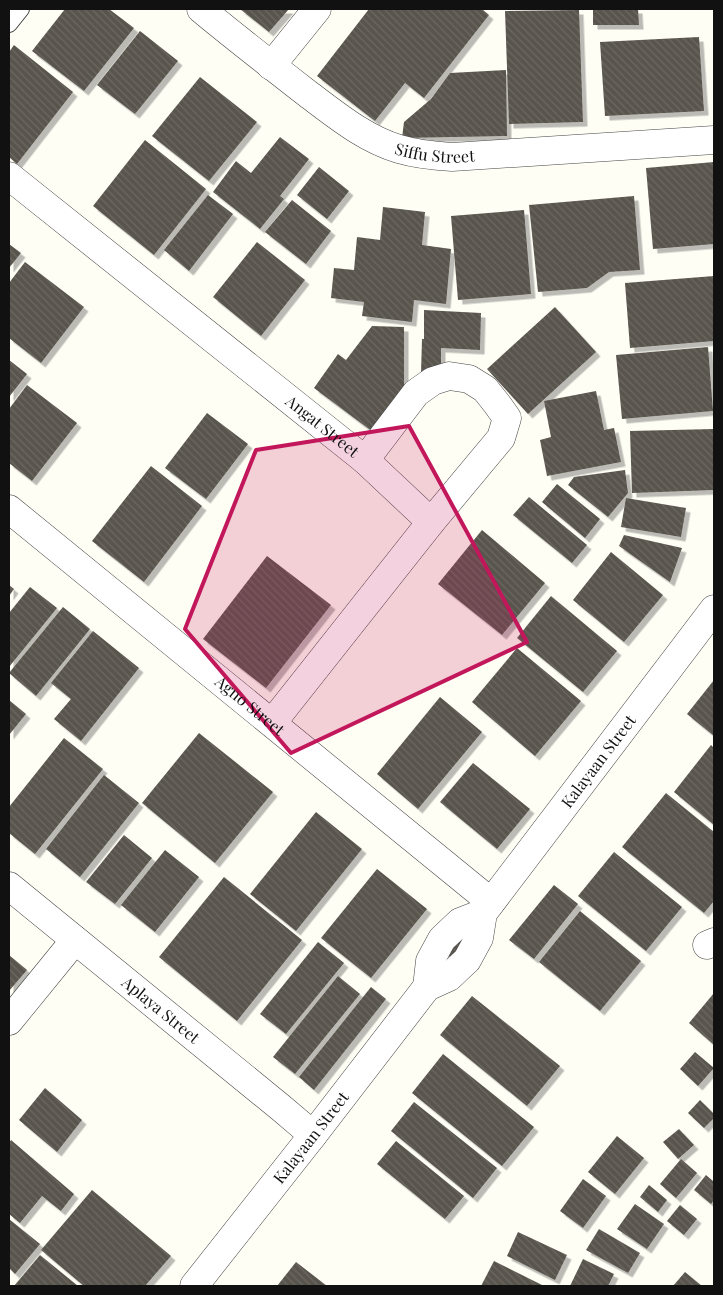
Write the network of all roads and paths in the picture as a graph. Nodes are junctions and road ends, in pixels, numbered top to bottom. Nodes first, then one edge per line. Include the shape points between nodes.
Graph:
1 (21, 9) edge
2 (201, 9) edge
3 (317, 9) edge
4 (9, 24) edge
5 (271, 66) junction
6 (714, 140) edge
7 (9, 176) edge
8 (365, 460) junction
9 (9, 509) edge
10 (431, 522) junction
11 (714, 609) edge
12 (272, 723) junction
13 (9, 886) edge
14 (487, 908) junction
15 (75, 940) junction
16 (9, 1022) edge
17 (313, 1135) junction
18 (194, 1286) edge

1 - 4 lane
2 - 5 street, Siffu Street
3 - 5 street
5 - 6 street, Siffu Street via 365,135 398,149 425,155 461,157
7 - 8 street, Angat Street
8 - 10 street, Angat Street
8 - 10 street via 416,393 433,380 449,376 469,379 485,389 507,418 501,438
9 - 12 street, Agno Street
10 - 12 street
11 - 14 street, Kalayaan Street
12 - 14 street, Agno Street
13 - 15 street, Aplaya Street
14 - 17 street, Kalayaan Street via 467,960 449,977 427,987
15 - 16 street
15 - 17 street, Aplaya Street
17 - 18 street, Kalayaan Street

